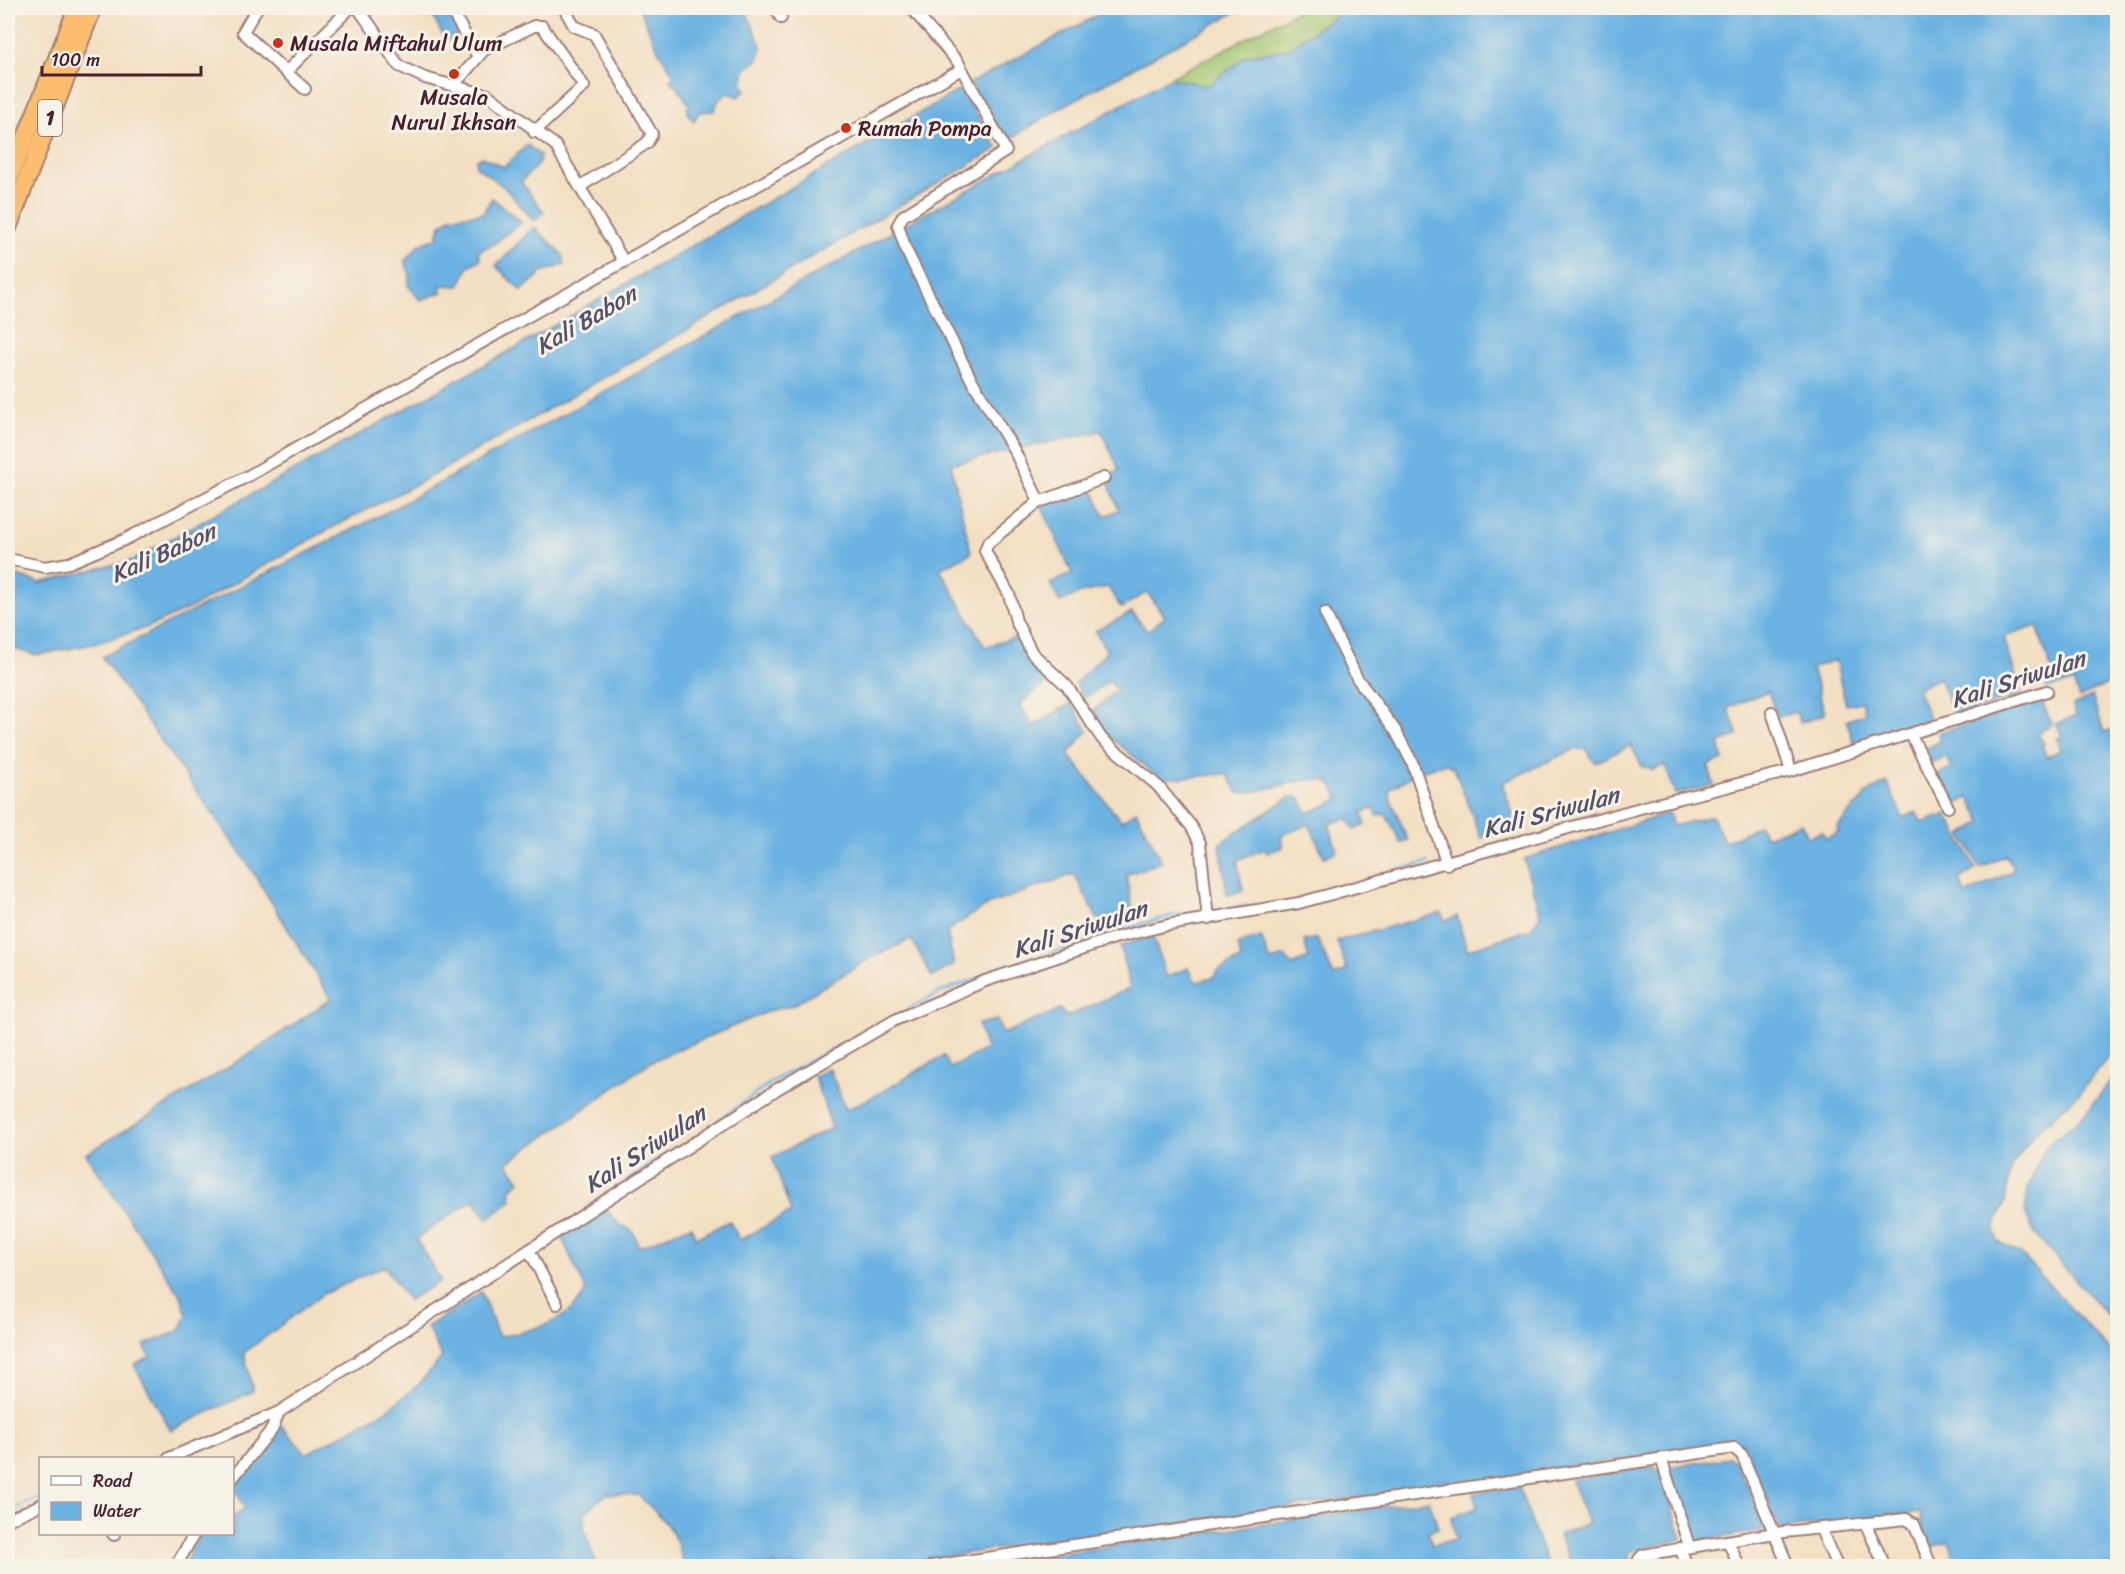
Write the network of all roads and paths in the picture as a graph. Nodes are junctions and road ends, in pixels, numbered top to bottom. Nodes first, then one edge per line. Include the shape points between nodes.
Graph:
1 (76, 8) edge
2 (93, 8) edge
3 (257, 8) edge
4 (350, 8) edge
5 (358, 8) edge
6 (450, 8) edge
7 (564, 8) edge
8 (775, 8) edge
9 (911, 8) edge
10 (781, 18) dead end
11 (477, 56) junction
12 (960, 70) junction
13 (286, 72) junction
14 (454, 85) junction
15 (305, 89) dead end
16 (534, 132) junction
17 (8, 182) edge
18 (581, 186) junction
19 (8, 228) edge
20 (624, 262) junction
21 (1104, 478) dead end
22 (1037, 503) junction
23 (8, 559) edge
24 (1325, 613) dead end
25 (2047, 691) dead end
26 (1772, 712) dead end
27 (1911, 735) junction
28 (1791, 771) junction
29 (1948, 807) dead end
30 (1447, 864) junction
31 (1208, 919) junction
32 (529, 1250) junction
33 (557, 1305) dead end
34 (279, 1412) junction
35 (171, 1457) edge
36 (1661, 1458) junction
37 (234, 1476) edge
38 (39, 1505) edge
39 (8, 1520) edge
40 (1866, 1525) junction
41 (1821, 1530) junction
42 (1775, 1533) junction
43 (193, 1535) edge
44 (1728, 1541) junction
45 (1684, 1547) junction
46 (176, 1566) edge
47 (937, 1566) edge
48 (1640, 1566) edge
49 (1687, 1566) edge
50 (1739, 1566) edge
51 (1788, 1566) edge
52 (1837, 1566) edge
53 (1885, 1566) edge
54 (1931, 1566) edge

1 - 17 highway, 1
2 - 19 highway, 1
3 - 13 street via 243,32
4 - 13 street
5 - 14 street via 399,66
6 - 11 street
7 - 18 street via 574,26 594,34 652,134 647,143
8 - 10 street
9 - 12 street via 958,62
11 - 14 street
11 - 16 street via 490,46 539,25 562,51 584,86
12 - 20 street
12 - 22 street via 1006,151 903,216 898,225 909,256 970,376 1014,450
13 - 15 street
14 - 16 street via 493,97
16 - 18 street via 559,149
18 - 20 street
20 - 23 street via 248,476 124,540 69,563 45,567
21 - 22 street
22 - 31 street via 988,543 985,551 1009,594 1016,621 1032,653 1066,686 1102,739 1158,786 1191,826 1200,843
24 - 30 street via 1357,678 1395,730 1412,762
25 - 27 street
26 - 28 street
27 - 28 street
27 - 29 street
28 - 30 street via 1644,807
30 - 31 street via 1299,903
31 - 32 street via 1114,938 986,981 895,1020 780,1088
32 - 33 street
32 - 34 street
34 - 35 street
34 - 37 street via 272,1429
36 - 42 street via 1734,1448 1739,1451
36 - 45 street
36 - 47 street
38 - 39 street
40 - 41 street
40 - 53 street
40 - 54 street via 1911,1520
41 - 42 street
41 - 52 street
42 - 44 street
42 - 51 street
43 - 46 street
44 - 45 street
44 - 50 street
45 - 48 street via 1643,1555
45 - 49 street

